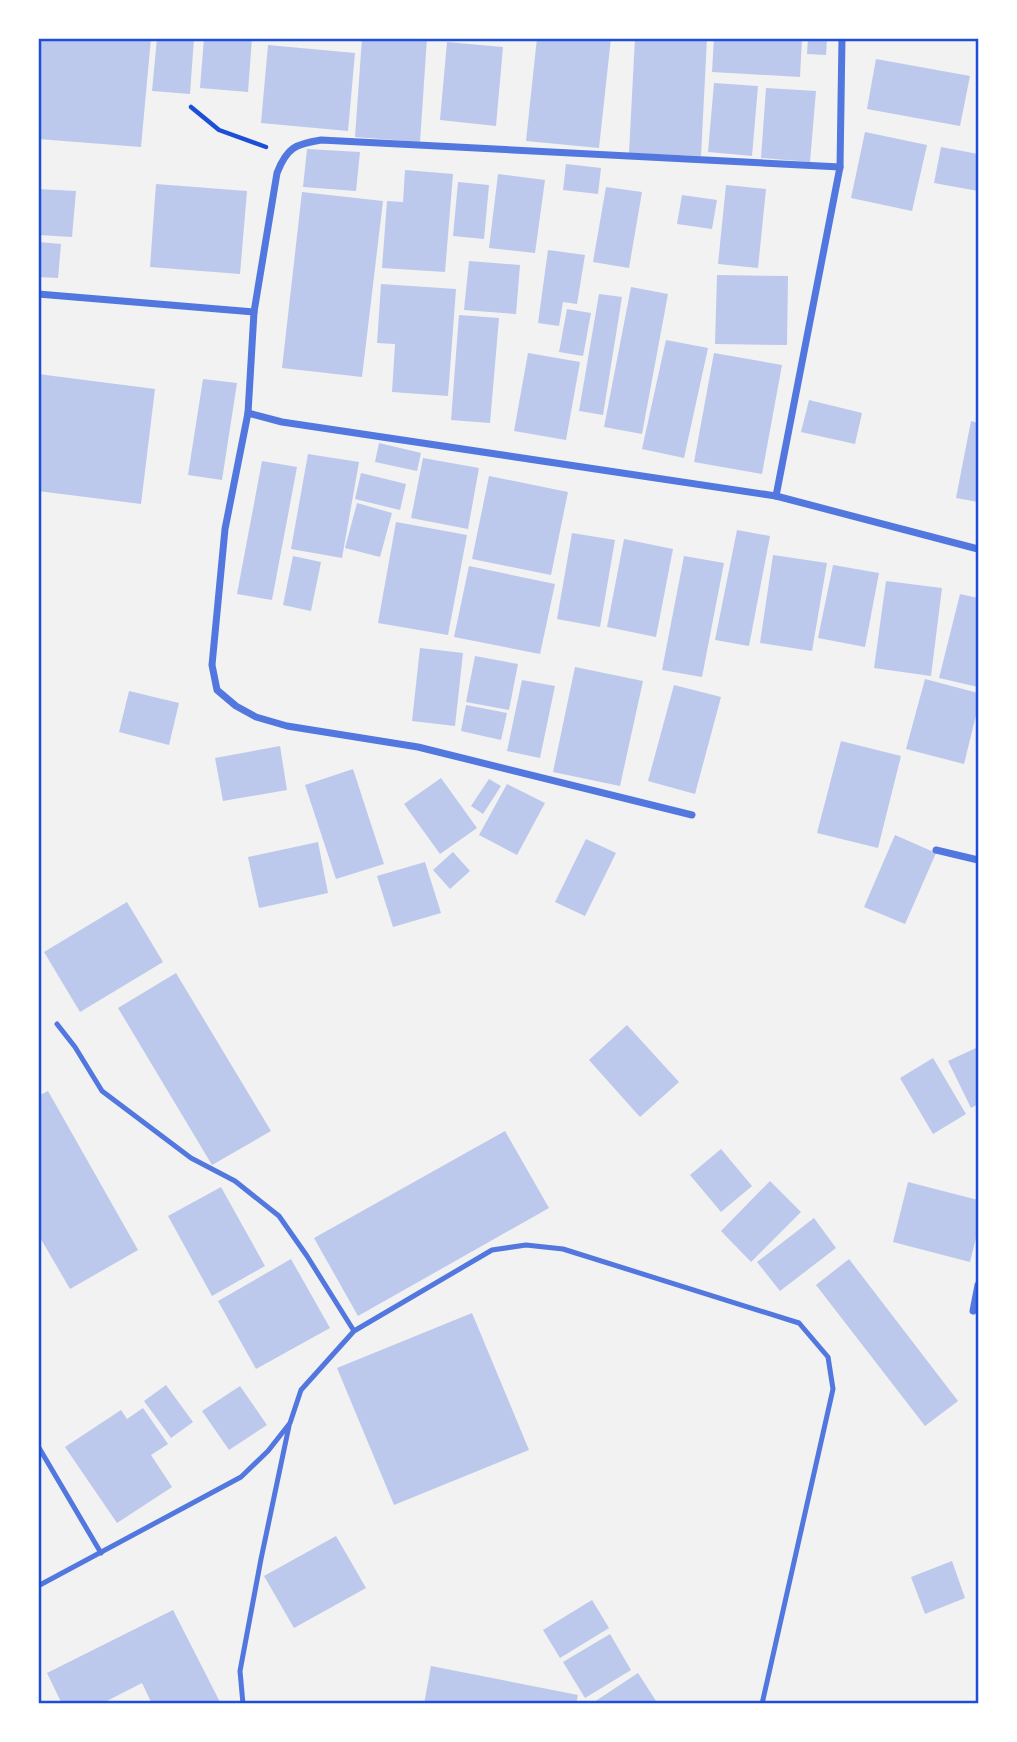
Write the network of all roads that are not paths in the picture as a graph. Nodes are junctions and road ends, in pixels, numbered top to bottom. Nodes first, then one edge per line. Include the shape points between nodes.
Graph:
1 (842, 38) edge
2 (840, 167) junction
3 (38, 294) edge
4 (254, 312) junction
5 (248, 414) junction
6 (776, 496) junction
7 (978, 549) edge
8 (692, 815) dead end
9 (936, 850) dead end
10 (978, 860) edge
11 (57, 1024) dead end
12 (978, 1285) edge
13 (973, 1311) dead end
14 (354, 1331) junction
15 (290, 1423) junction
16 (38, 1446) edge
17 (102, 1553) junction
18 (38, 1586) edge
19 (243, 1703) edge
20 (762, 1703) edge

1 - 2 street
2 - 4 street via 321,140 299,144 287,153 277,173
2 - 6 street
3 - 4 street
4 - 5 street
5 - 6 street
5 - 8 street via 225,529 212,665 217,690 256,717 287,726 418,747
6 - 7 street
9 - 10 street
11 - 14 lane via 102,1091 173,1146 234,1181 279,1216
12 - 13 street
14 - 15 lane via 301,1390
14 - 20 lane via 492,1250 526,1245 563,1250 799,1323 828,1357 833,1389
15 - 17 lane via 241,1477
15 - 19 lane via 240,1671
16 - 17 lane
17 - 18 lane

